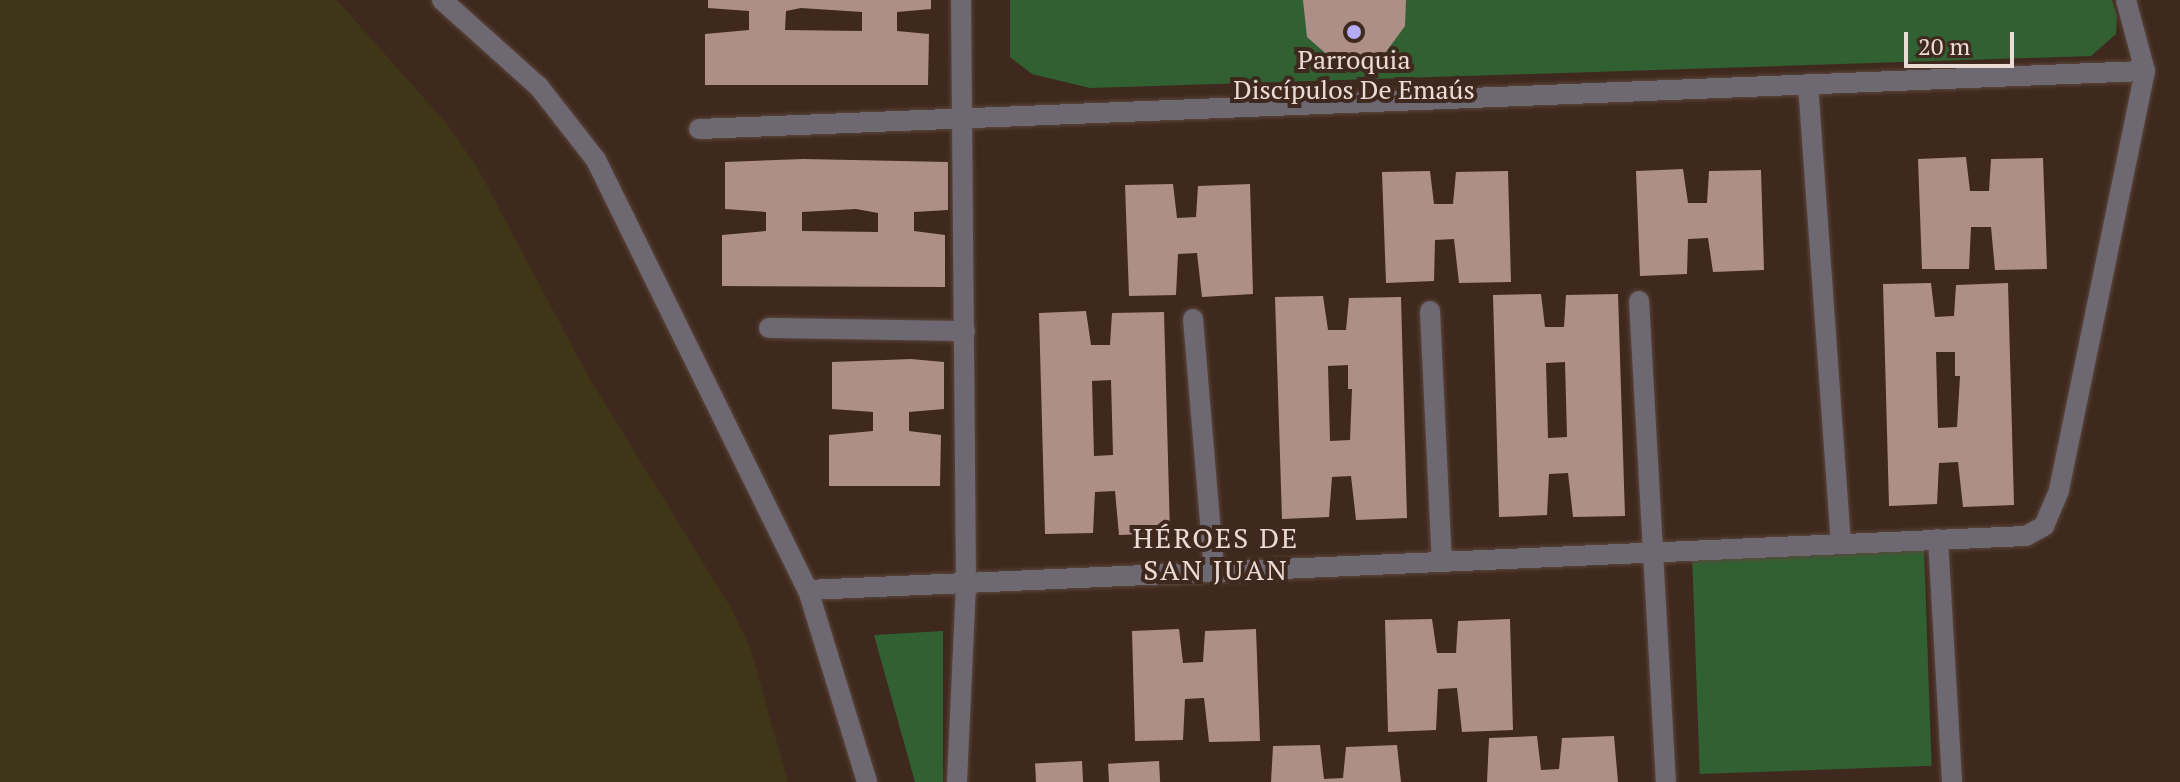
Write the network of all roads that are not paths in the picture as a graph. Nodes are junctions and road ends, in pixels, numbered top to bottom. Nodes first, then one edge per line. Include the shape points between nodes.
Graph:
1 (442, 0) edge
2 (961, 0) edge
3 (2126, 0) edge
4 (2145, 71) junction
5 (1808, 84) junction
6 (964, 118) junction
7 (699, 129) dead end
8 (1639, 301) dead end
9 (1430, 311) dead end
10 (1193, 319) dead end
11 (769, 328) dead end
12 (965, 331) junction
13 (1938, 539) junction
14 (1841, 543) junction
15 (1656, 552) junction
16 (1442, 561) junction
17 (1214, 571) junction
18 (966, 583) junction
19 (808, 590) junction
20 (867, 782) edge
21 (957, 782) edge
22 (1666, 782) edge
23 (1952, 782) edge

1 - 19 street via 539,87 596,160
2 - 6 street
3 - 4 street
4 - 5 street
4 - 13 street via 2059,490 2044,526 2007,539
5 - 6 street
5 - 14 street
6 - 7 street
6 - 12 street
8 - 15 street
9 - 16 street
10 - 17 street
11 - 12 street
12 - 18 street
13 - 14 street
13 - 23 street
14 - 15 street
15 - 16 street
15 - 22 street
16 - 17 street
17 - 18 street
18 - 19 street
18 - 21 street
19 - 20 street

